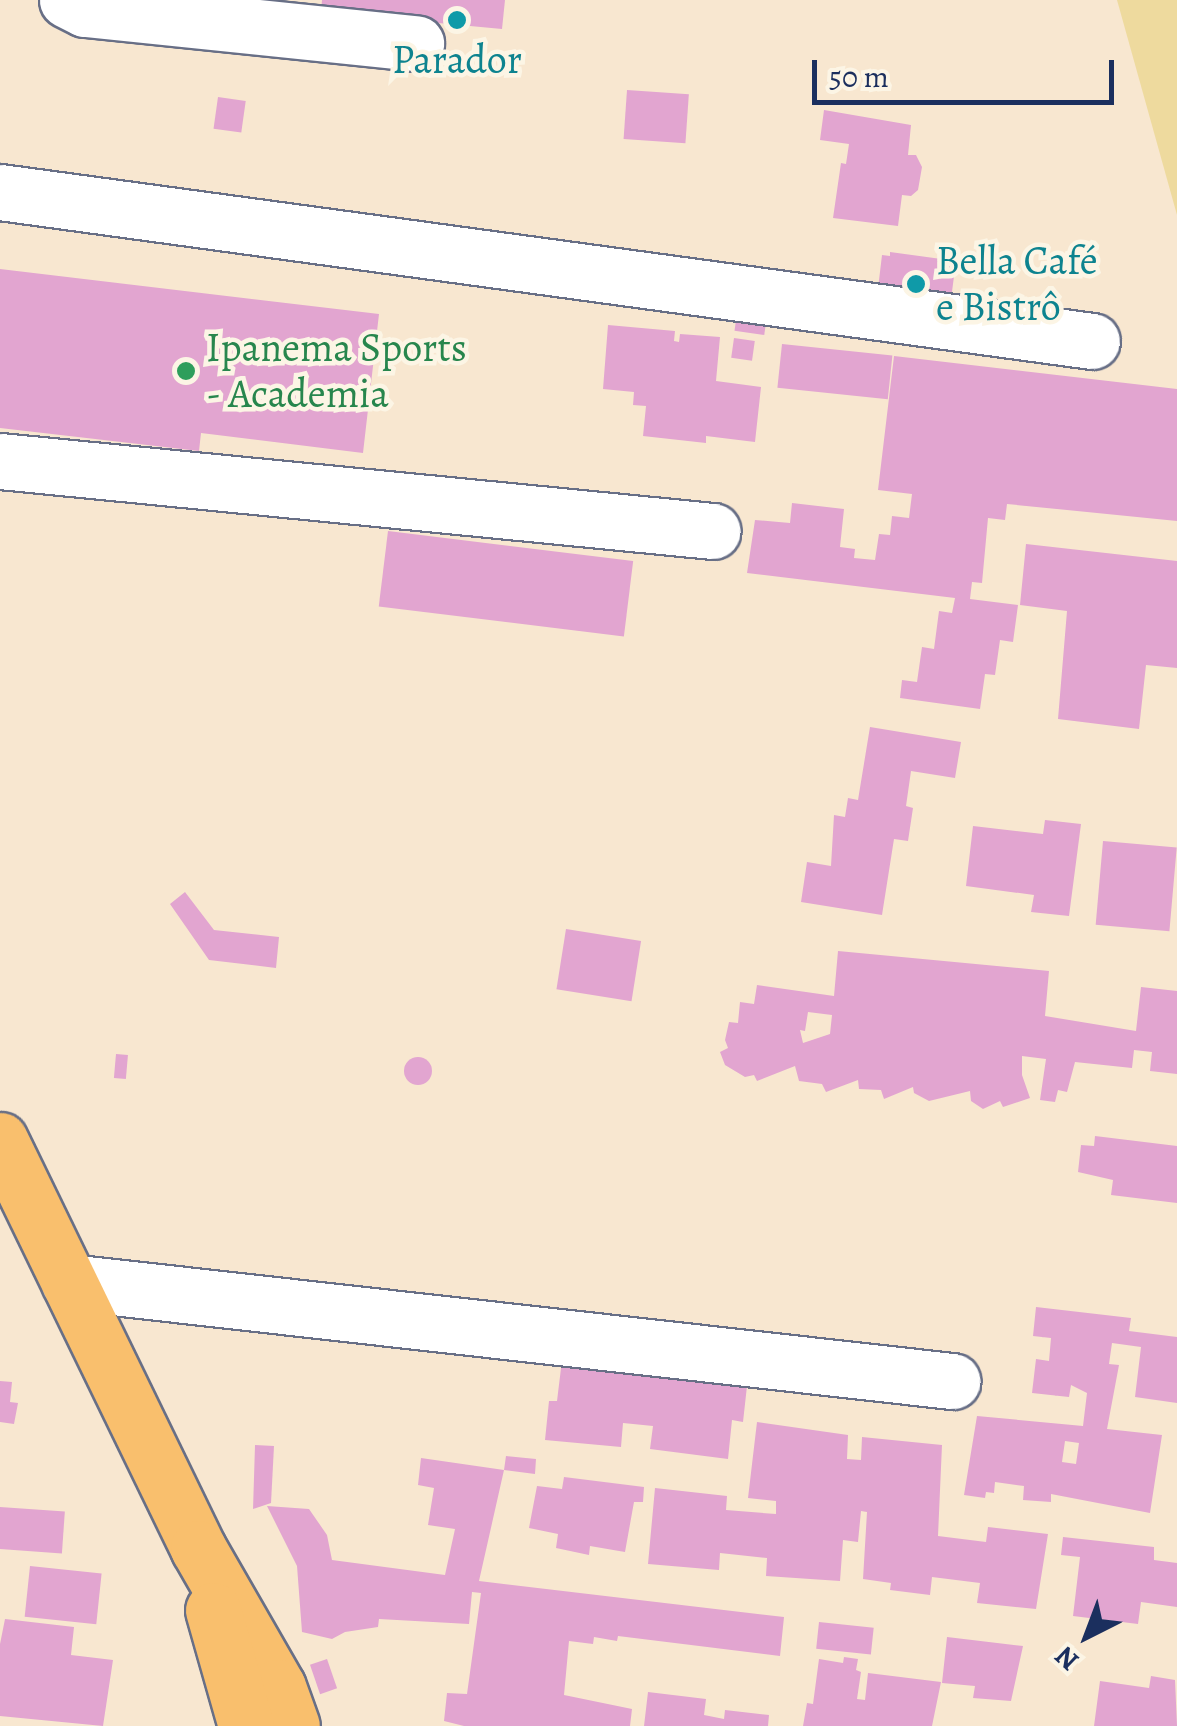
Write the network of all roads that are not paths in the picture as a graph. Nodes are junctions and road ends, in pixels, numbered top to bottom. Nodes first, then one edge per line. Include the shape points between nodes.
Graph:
1 (67, 0) edge
2 (416, 43) dead end
3 (0, 192) edge
4 (1092, 341) dead end
5 (0, 461) edge
6 (713, 531) dead end
7 (0, 1140) edge
8 (69, 1282) junction
9 (952, 1381) dead end
10 (198, 1548) junction
11 (246, 1726) edge
12 (292, 1726) edge

1 - 2 street via 86,9
3 - 4 street
5 - 6 street
7 - 8 main road
8 - 9 street
8 - 10 main road
10 - 11 main road
10 - 12 main road via 278,1687

